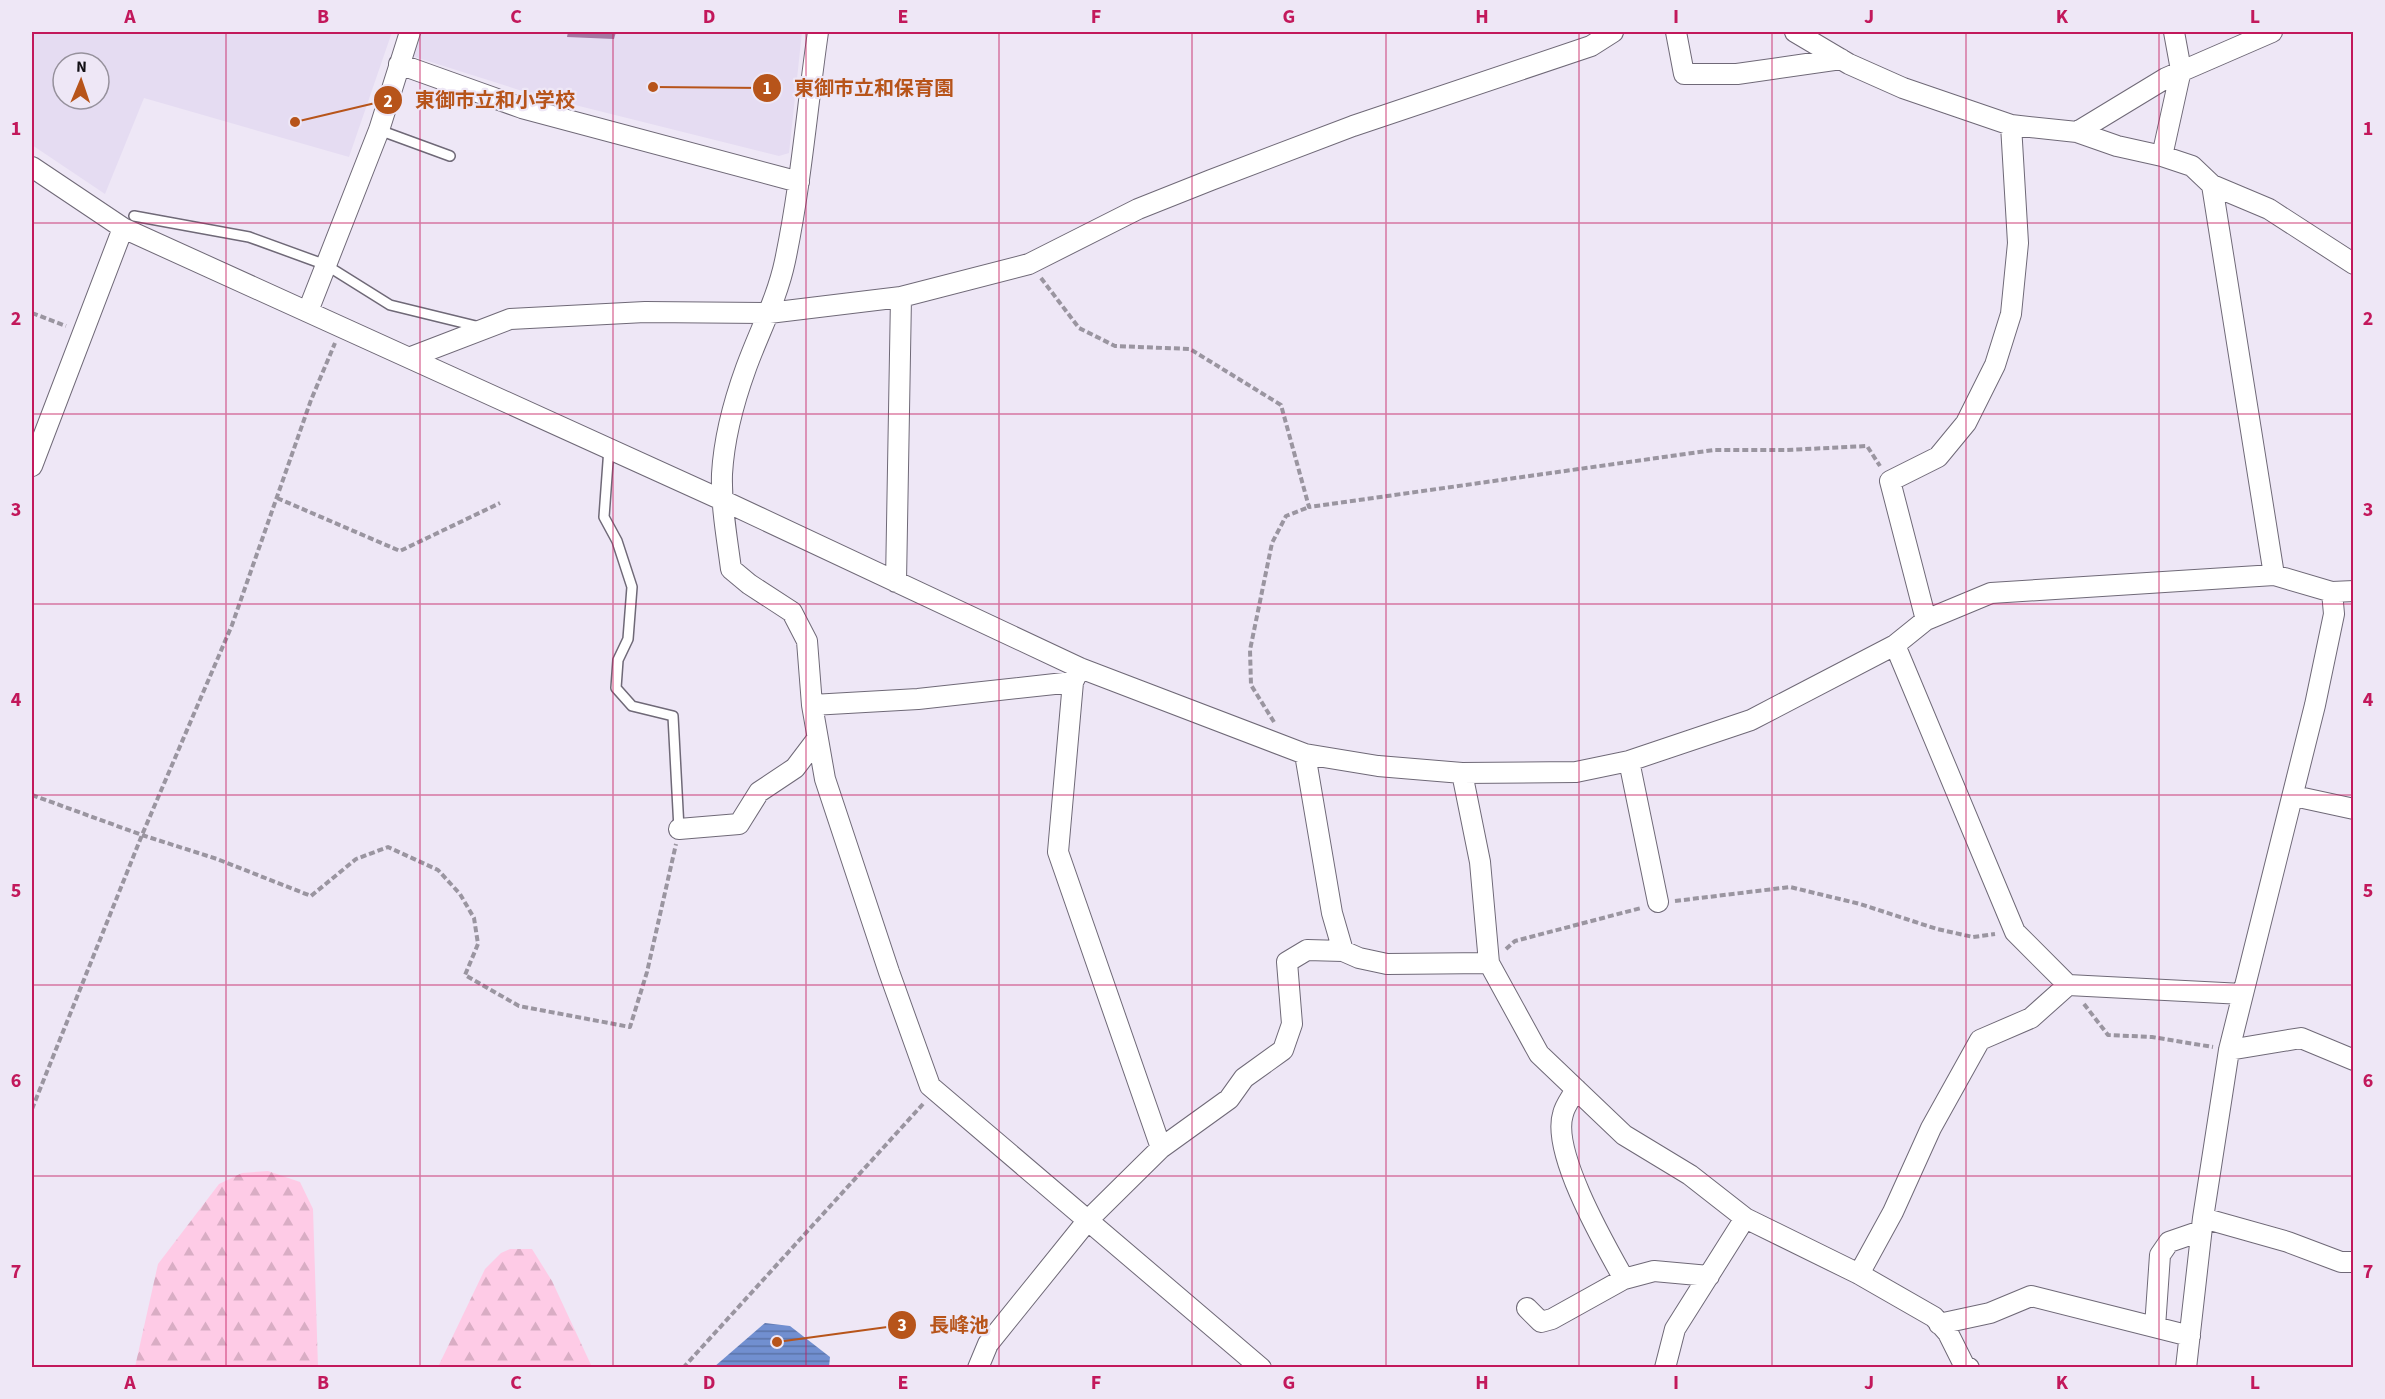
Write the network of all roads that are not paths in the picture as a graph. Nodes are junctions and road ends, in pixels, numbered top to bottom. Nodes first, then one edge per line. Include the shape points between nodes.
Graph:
1 (410, 32) edge
2 (818, 32) edge
3 (1613, 32) edge
4 (1676, 32) edge
5 (1795, 32) edge
6 (2174, 32) edge
7 (2272, 32) edge
8 (1841, 59) junction
9 (399, 64) junction
10 (2181, 70) junction
11 (2011, 125) junction
12 (379, 130) junction
13 (2077, 132) junction
14 (450, 156) dead end
15 (2162, 156) junction
16 (32, 167) edge
17 (799, 182) junction
18 (2212, 185) junction
19 (129, 222) junction
20 (2354, 264) edge
21 (326, 266) junction
22 (901, 297) junction
23 (308, 311) junction
24 (769, 314) junction
25 (486, 328) junction
26 (411, 357) junction
27 (609, 448) junction
28 (32, 466) edge
29 (722, 500) junction
30 (2274, 575) junction
31 (2354, 579) edge
32 (896, 582) junction
33 (2354, 591) edge
34 (2332, 592) junction
35 (1926, 620) junction
36 (1895, 645) junction
37 (1076, 675) junction
38 (812, 705) junction
39 (817, 739) junction
40 (1305, 754) junction
41 (1629, 760) junction
42 (1462, 773) junction
43 (2294, 796) junction
44 (2354, 809) edge
45 (679, 829) joint
46 (1658, 903) road end
47 (1344, 951) junction
48 (1489, 963) junction
49 (2068, 985) junction
50 (2243, 994) junction
51 (2229, 1050) junction
52 (2354, 1060) edge
53 (1576, 1089) junction
54 (1161, 1148) junction
55 (1744, 1218) junction
56 (1088, 1220) junction
57 (2202, 1224) junction
58 (2349, 1267) edge
59 (1859, 1274) junction
60 (1709, 1276) junction
61 (1624, 1279) junction
62 (1527, 1308) dead end
63 (1940, 1324) junction
64 (2155, 1327) junction
65 (2190, 1336) junction
66 (978, 1368) edge
67 (1261, 1368) edge
68 (1665, 1368) edge
69 (1969, 1368) edge
70 (2186, 1368) edge

1 - 9 street
2 - 17 street
3 - 22 street via 1591,46 1353,126 1159,201 1029,264
4 - 8 street via 1684,74 1737,74
5 - 8 street
6 - 10 street
7 - 10 street
8 - 11 street via 1903,88
9 - 12 street
9 - 17 street via 522,108
10 - 13 street
10 - 15 street
11 - 13 street
11 - 35 street via 2018,243 2011,314 1995,365 1966,423 1938,457 1890,481
12 - 14 lane
12 - 21 street
13 - 15 street
15 - 18 street via 2192,166
16 - 19 street
17 - 24 street via 785,264
18 - 20 street via 2269,209
18 - 30 street
19 - 21 lane via 249,237
19 - 23 street
19 - 28 street
21 - 23 street
21 - 25 lane via 390,305
22 - 24 street
22 - 32 street
23 - 26 street
24 - 25 street via 645,312 510,319
24 - 29 street via 746,368 728,433
25 - 26 street
26 - 27 street
27 - 29 street
27 - 45 lane via 604,517 617,541 632,587 628,639 618,660 616,688 632,706 672,716
29 - 32 street
29 - 38 street via 731,569 792,612 807,641
30 - 34 street
30 - 35 street via 1991,593
31 - 34 street
32 - 37 street
33 - 34 street
34 - 43 street via 2334,614
35 - 36 street
36 - 41 street via 1751,720
36 - 49 street via 2015,932
37 - 38 street via 918,699
37 - 40 street
37 - 54 street via 1058,852
38 - 39 street
39 - 45 street via 795,768 759,792 739,824
39 - 56 street via 825,779 930,1086
40 - 42 street
40 - 47 street via 1332,913
41 - 42 street via 1576,772
41 - 46 street
42 - 48 street via 1480,862
43 - 44 street
43 - 50 street
47 - 48 street via 1387,964
47 - 54 street via 1306,950 1287,962 1292,1024 1283,1050 1244,1078 1229,1099
48 - 53 street via 1539,1054
49 - 50 street
49 - 59 street via 2031,1018 1980,1040 1931,1128 1893,1212
50 - 51 street
51 - 52 street via 2301,1038
51 - 57 street
53 - 55 street via 1624,1135 1690,1174
53 - 61 street via 1563,1115 1562,1137 1593,1224
54 - 56 street
55 - 59 street
55 - 60 street
56 - 66 street via 987,1344
56 - 67 street
57 - 58 street via 2288,1242
57 - 64 street via 2169,1242 2160,1255
57 - 65 street
59 - 63 street
60 - 61 street via 1654,1271
60 - 68 street via 1675,1329
61 - 62 street via 1552,1319 1541,1322
63 - 64 street via 1990,1312 2031,1296
63 - 69 street
64 - 65 street
65 - 70 street

